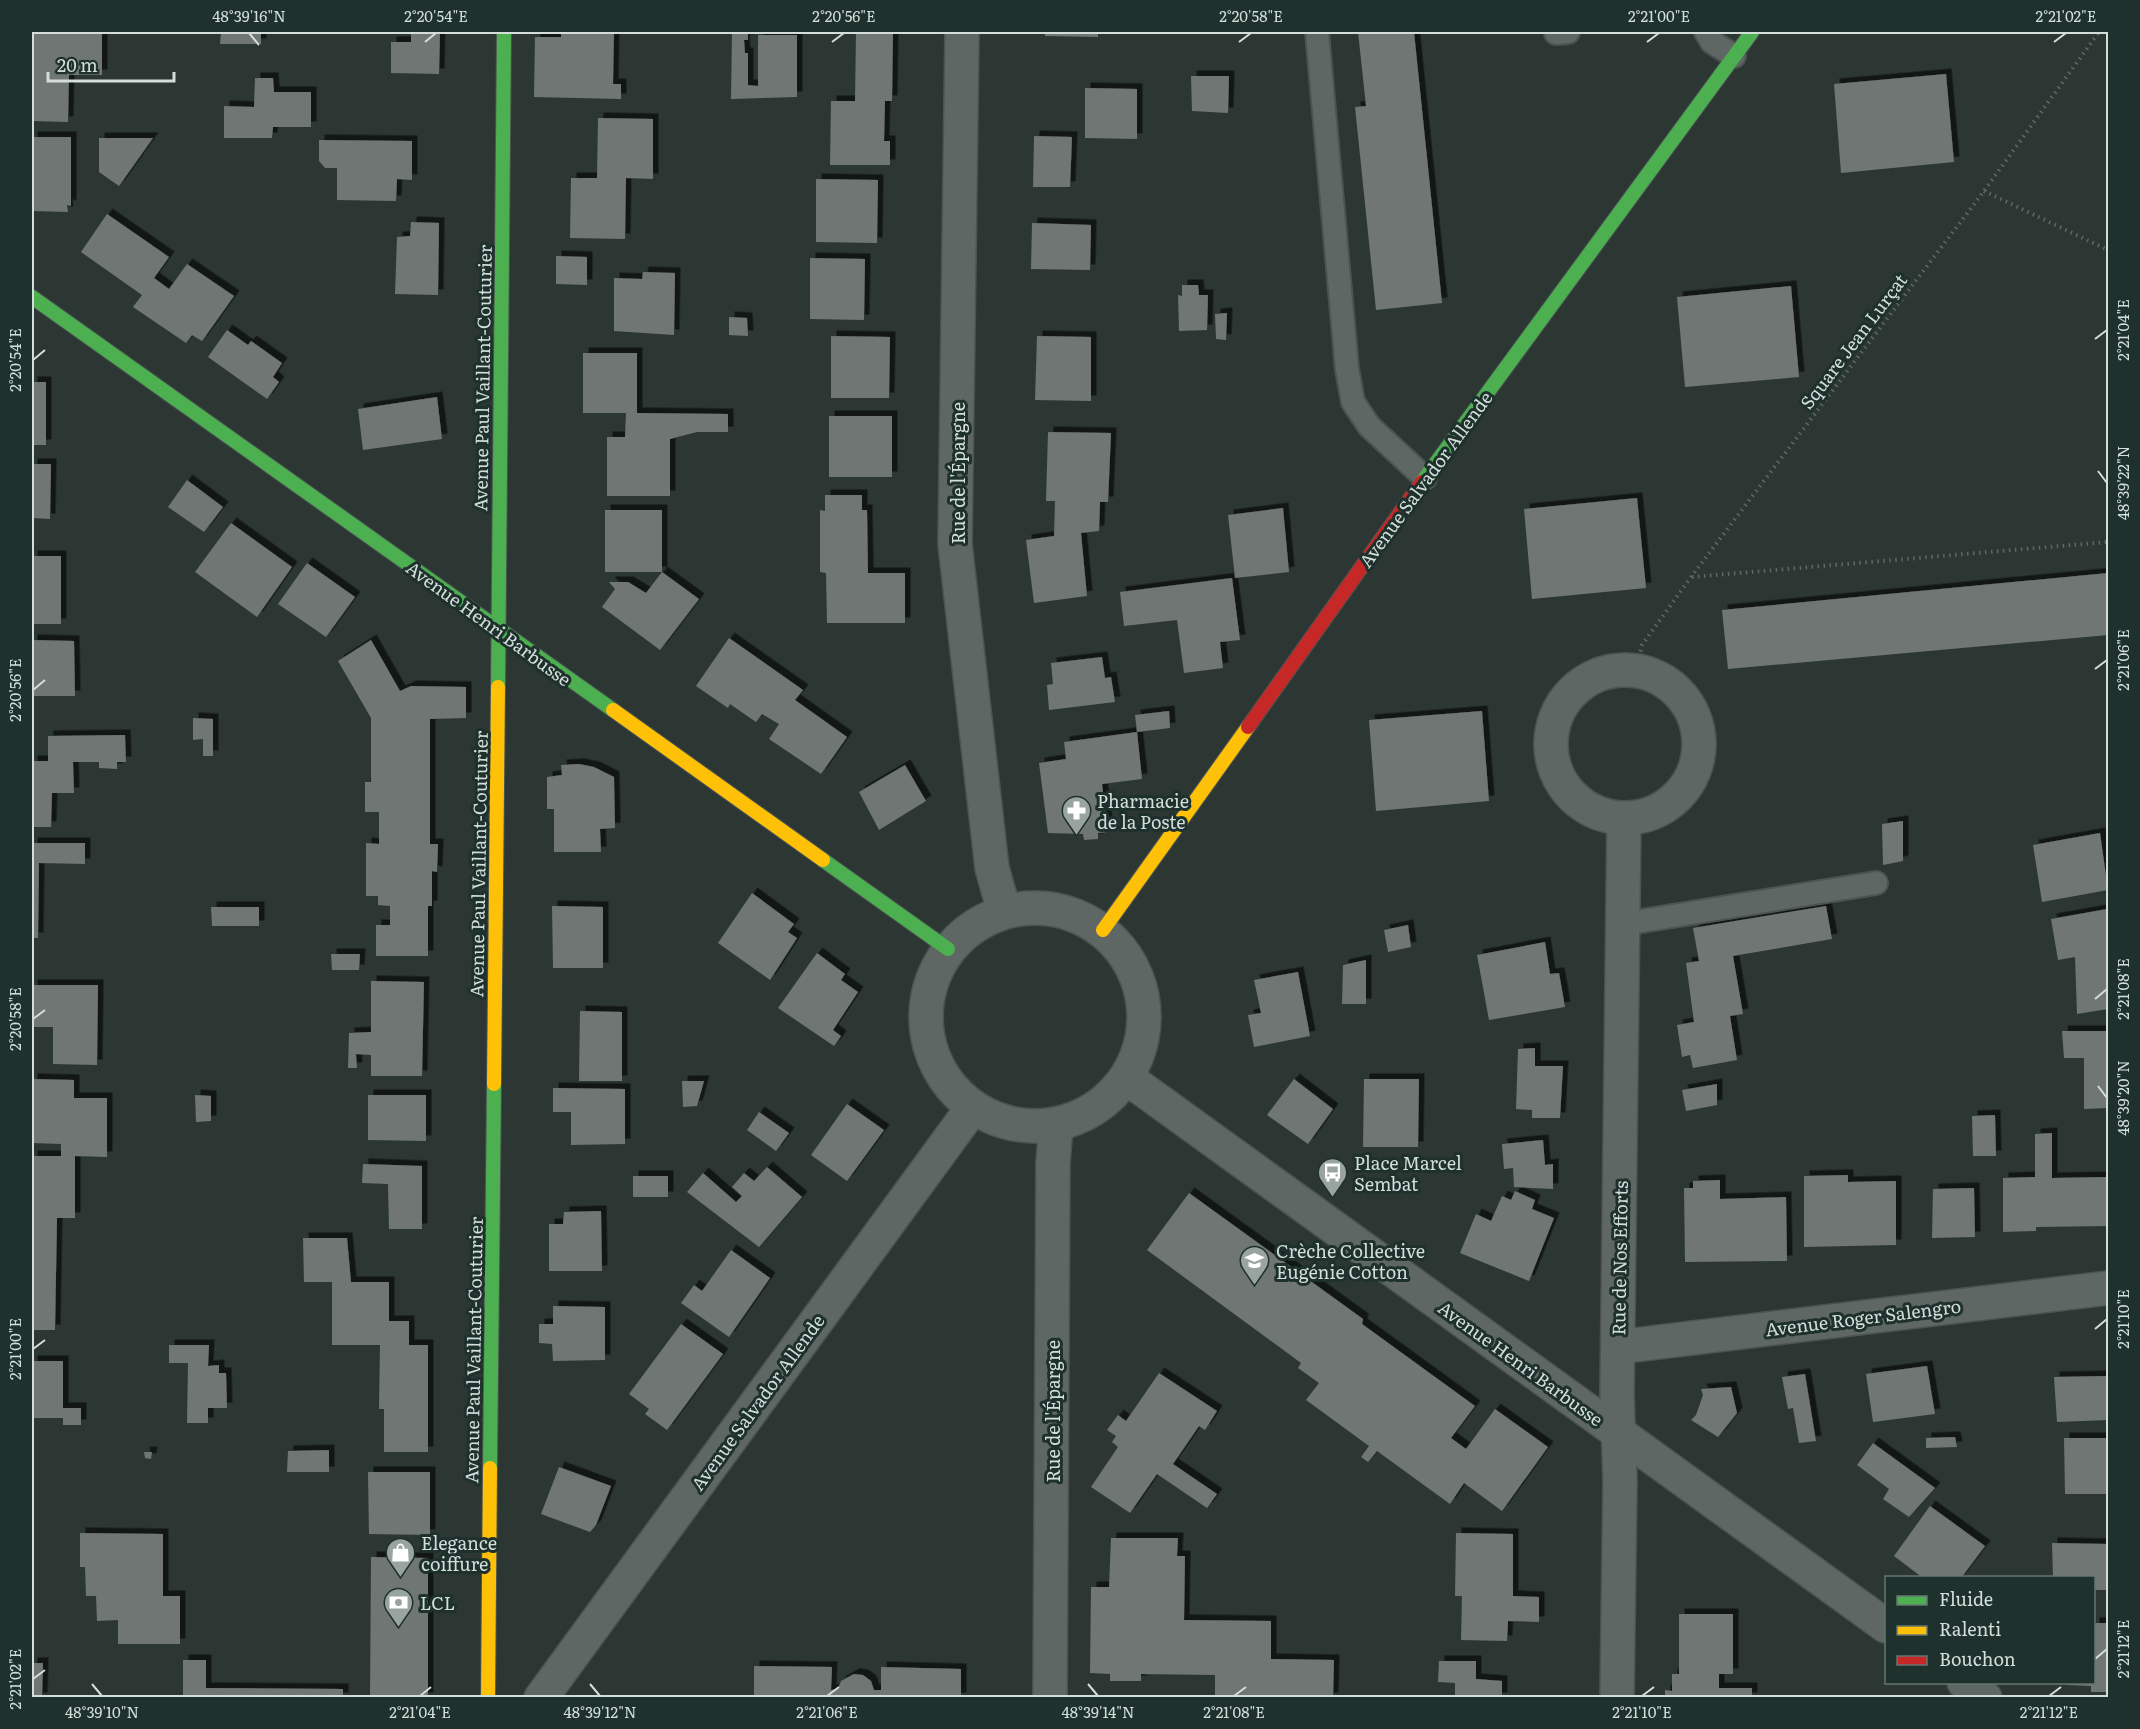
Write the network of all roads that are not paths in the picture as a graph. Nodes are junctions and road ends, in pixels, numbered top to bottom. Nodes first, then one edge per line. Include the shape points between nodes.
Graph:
1 (504, 32) edge
2 (962, 32) edge
3 (1317, 32) edge
4 (1706, 32) edge
5 (1752, 32) edge
6 (1734, 56) junction
7 (32, 297) edge
8 (1425, 478) junction
9 (498, 630) junction
10 (1624, 819) junction
11 (1876, 883) dead end
12 (1004, 911) junction
13 (1623, 924) junction
14 (1103, 930) junction
15 (948, 950) junction
16 (1127, 1078) junction
17 (973, 1107) junction
18 (1056, 1125) junction
19 (2109, 1288) edge
20 (1618, 1347) junction
21 (1618, 1433) junction
22 (1885, 1625) edge
23 (1965, 1684) edge
24 (488, 1698) edge
25 (541, 1698) edge
26 (1050, 1698) edge
27 (1617, 1698) edge
28 (1985, 1698) edge

1 - 9 street, Avenue Paul Vaillant-Couturier
2 - 12 street, Rue de l'Épargne via 955,544 992,868
3 - 8 lane via 1353,402 1368,426
4 - 6 lane via 1712,42
5 - 6 street, Avenue Salvador Allende
6 - 8 street, Avenue Salvador Allende
7 - 9 street, Avenue Henri Barbusse
8 - 14 street, Avenue Salvador Allende
9 - 15 street, Avenue Henri Barbusse
9 - 24 street, Avenue Paul Vaillant-Couturier
10 - 10 street via 1594,813 1570,794 1554,768 1550,738 1558,708 1578,685 1605,671 1636,669 1659,677 1678,691 1692,711 1700,734 1698,760 1689,783 1672,802 1650,815
10 - 13 street, Rue de Nos Efforts
11 - 13 lane
12 - 14 street via 1039,907 1072,913
12 - 15 street via 973,926
13 - 20 street, Rue de Nos Efforts
14 - 16 street via 1125,954 1140,983 1146,1016 1141,1048
15 - 17 street via 933,976 926,1004 926,1034 945,1079
16 - 18 street via 1108,1100
16 - 21 street, Avenue Henri Barbusse
17 - 18 street via 998,1120
17 - 25 street, Avenue Salvador Allende
18 - 26 street, Rue de l'Épargne
19 - 20 street, Avenue Roger Salengro
20 - 21 street, Rue de Nos Efforts
21 - 22 street, Avenue Henri Barbusse
21 - 27 street, Rue de Nos Efforts
23 - 28 street

